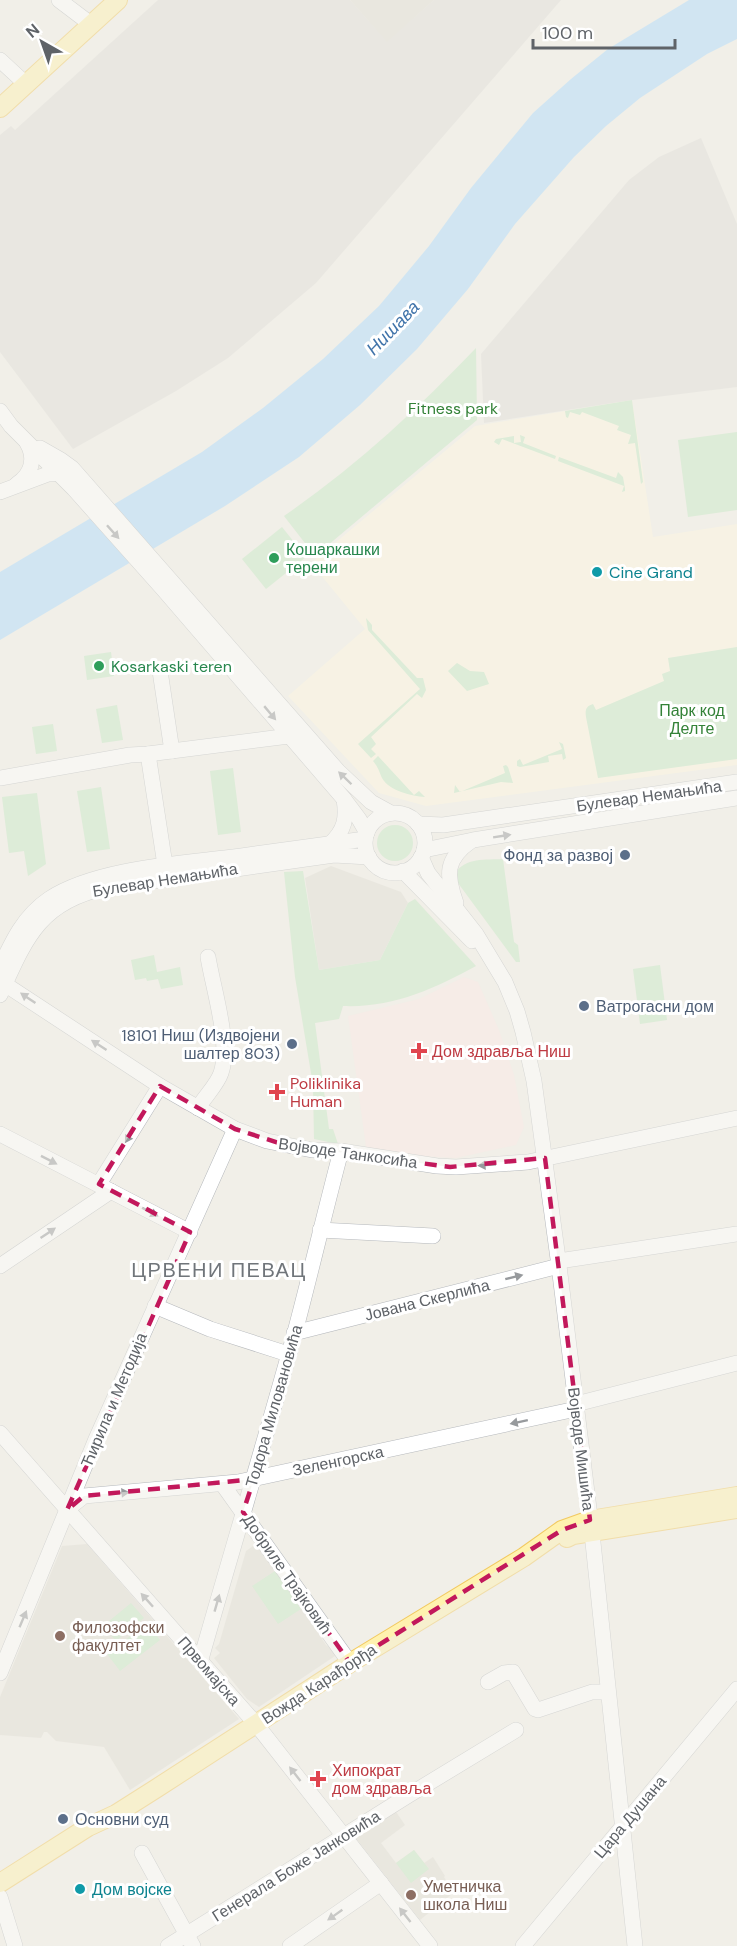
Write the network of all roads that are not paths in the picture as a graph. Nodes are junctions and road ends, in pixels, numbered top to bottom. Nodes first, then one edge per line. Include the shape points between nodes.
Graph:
1 (59, 0) edge
2 (118, 0) edge
3 (92, 25) junction
4 (0, 60) edge
5 (27, 85) junction
6 (0, 108) edge
7 (0, 411) edge
8 (28, 441) junction
9 (58, 473) junction
10 (21, 484) junction
11 (76, 486) junction
12 (0, 492) edge
13 (167, 585) junction
14 (160, 671) dead end
15 (289, 736) junction
16 (179, 750) junction
17 (148, 754) junction
18 (0, 778) edge
19 (737, 782) edge
20 (737, 798) edge
21 (344, 799) junction
22 (391, 813) junction
23 (418, 824) junction
24 (366, 836) junction
25 (473, 840) junction
26 (330, 844) junction
27 (422, 854) junction
28 (369, 857) junction
29 (165, 865) junction
30 (403, 871) junction
31 (459, 912) junction
32 (208, 957) dead end
33 (490, 961) junction
34 (0, 968) edge
35 (2, 986) edge
36 (160, 1086) junction
37 (198, 1108) junction
38 (737, 1118) edge
39 (235, 1129) junction
40 (0, 1134) edge
41 (341, 1151) junction
42 (545, 1158) junction
43 (105, 1187) junction
44 (320, 1230) junction
45 (190, 1232) junction
46 (737, 1234) edge
47 (433, 1236) dead end
48 (559, 1264) junction
49 (0, 1266) edge
50 (155, 1306) junction
51 (294, 1333) junction
52 (288, 1354) junction
53 (737, 1363) edge
54 (576, 1407) junction
55 (0, 1433) edge
56 (254, 1479) junction
57 (223, 1485) junction
58 (737, 1496) edge
59 (737, 1509) edge
60 (67, 1510) junction
61 (243, 1512) junction
62 (591, 1526) junction
63 (201, 1659) junction
64 (350, 1663) junction
65 (0, 1673) edge
66 (488, 1682) dead end
67 (737, 1689) edge
68 (608, 1692) junction
69 (256, 1724) junction
70 (516, 1730) dead end
71 (116, 1814) junction
72 (621, 1828) junction
73 (345, 1836) junction
74 (142, 1853) dead end
75 (0, 1883) edge
76 (381, 1883) junction
77 (0, 1897) edge
78 (0, 1931) edge
79 (190, 1940) edge
80 (5, 1946) edge
81 (15, 1946) edge
82 (168, 1946) edge
83 (290, 1946) edge
84 (430, 1946) edge
85 (523, 1946) edge
86 (635, 1946) edge

1 - 3 street
2 - 3 main road
3 - 5 main road
4 - 5 street
5 - 6 main road
7 - 8 street
8 - 9 street
8 - 10 street via 38,466 34,477
8 - 11 street via 62,460
9 - 10 street
9 - 11 street via 75,476
10 - 11 street via 50,482
10 - 12 street
11 - 13 street
13 -> 15 street
22 -> 13 street via 371,802 338,771
14 - 16 street
15 - 16 street
15 - 21 street
16 - 17 street
17 - 18 street
17 - 29 street
19 - 23 street, Булевар Немањића via 443,825
25 -> 20 street, Булевар Немањића
21 - 24 street
21 - 26 street via 345,822
22 - 23 street via 408,816
22 - 24 street via 374,821
23 - 27 street via 424,841
24 - 26 street, Булевар Немањића
24 - 28 street
25 - 27 street, Булевар Немањића
25 - 31 street via 459,850 448,872
26 - 29 street, Булевар Немањића
27 - 30 street
27 - 31 street, Војводе Мишића via 428,873
28 - 30 street via 386,871
28 - 35 street, Булевар Немањића via 334,855 91,891 56,908 33,929
29 - 34 street, Булевар Немањића via 91,880 47,900 20,928
30 - 33 street, Војводе Мишића
31 - 33 street, Војводе Мишића
32 - 37 street via 224,1056 220,1075
33 - 42 street, Војводе Мишића via 505,982 524,1032
36 -> 35 street, Војводе Танкосића
36 - 37 street, Војводе Танкосића
36 -> 43 street
37 - 39 street, Војводе Танкосића
38 - 42 street, Војводе Танкосића
39 - 41 street, Војводе Танкосића via 285,1145
39 - 45 street, Ћирила и Методија
40 -> 43 street
42 -> 41 street, Војводе Танкосића via 450,1167
41 - 44 street, Тодора Миловановића
42 - 48 street, Војводе Мишића
43 -> 45 street
49 -> 43 street
44 - 47 street
44 - 51 street, Тодора Миловановића
45 - 50 street, Ћирила и Методија
46 - 48 street, Јована Скерлића
51 -> 48 street, Јована Скерлића
48 - 54 street, Војводе Мишића
50 - 52 street
50 - 60 street, Ћирила и Методија
51 - 52 street, Тодора Миловановића
52 - 56 street, Тодора Миловановића
53 - 54 street, Зеленгорска
54 -> 56 street, Зеленгорска
54 - 62 street, Војводе Мишића
55 - 60 street, Првомајска
56 - 57 street, Зеленгорска
56 - 61 street, Тодора Миловановића
60 -> 57 street, Зеленгорска via 79,1498 89,1495
57 - 61 street, Добриле Трајковић
58 - 62 main road
59 - 62 main road
63 -> 60 street, Првомајска
65 -> 60 street, Ћирила и Методија
63 -> 61 street, Тодора Миловановића
61 - 64 street, Добриле Трајковић
62 - 64 main road, Вожда Карађорђа via 524,1557
62 - 68 street, Војводе Мишића
63 - 69 street, Првомајска
64 - 69 main road, Вожда Карађорђа
66 - 68 street via 513,1672 538,1710 592,1692
67 - 72 street, Цара Душана
68 - 72 street, Војводе Мишића
69 - 71 main road, Вожда Карађорђа
73 -> 69 street, Првомајска
70 - 73 street, Генерала Боже Јанковића
71 - 75 main road, Вожда Карађорђа via 87,1827
71 - 77 main road, Вожда Карађорђа via 93,1835
72 - 85 street, Цара Душана
72 - 86 street, Војводе Мишића
73 - 76 street, Првомајска
73 - 79 street, Генерала Боже Јанковића
74 - 79 street
76 -> 83 street
84 -> 76 street, Првомајска
77 - 81 street
78 - 80 street
79 - 82 street, Генерала Боже Јанковића

